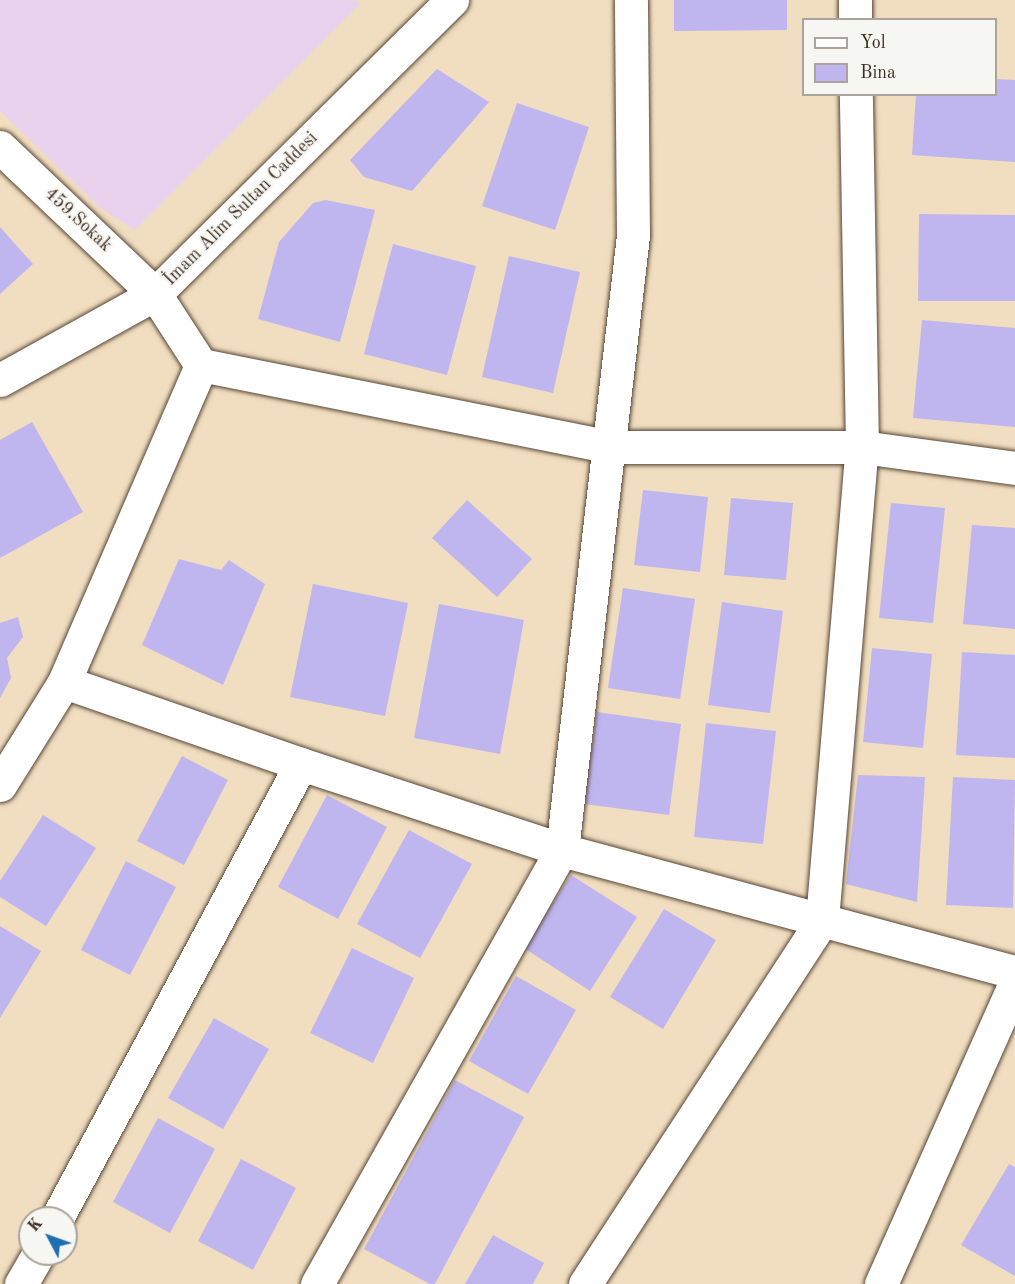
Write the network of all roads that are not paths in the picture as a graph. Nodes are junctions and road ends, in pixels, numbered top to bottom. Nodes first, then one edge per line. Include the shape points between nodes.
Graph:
1 (452, 0) edge
2 (631, 0) edge
3 (855, 0) edge
4 (855, 18) edge
5 (856, 96) edge
6 (0, 147) edge
7 (155, 294) junction
8 (201, 365) junction
9 (0, 380) edge
10 (610, 447) junction
11 (862, 447) junction
12 (1015, 468) edge
13 (64, 682) junction
14 (301, 764) junction
15 (0, 785) edge
16 (562, 850) junction
17 (822, 920) junction
18 (1015, 972) edge
19 (1015, 983) edge
20 (63, 1206) edge
21 (31, 1266) edge
22 (21, 1284) edge
23 (317, 1284) edge
24 (585, 1284) edge
25 (881, 1284) edge

1 - 7 street, İmam Alim Sultan Caddesi
2 - 10 street via 633,235
3 - 4 street
5 - 11 street
6 - 7 street, 459.Sokak
7 - 8 street, 459.Sokak
7 - 9 street, İmam Alim Sultan Caddesi
8 - 10 street
8 - 13 street
10 - 11 street
10 - 16 street
11 - 12 street
11 - 17 street
13 - 14 street
13 - 15 street
14 - 16 street
14 - 20 street
16 - 17 street
16 - 23 street
17 - 18 street
17 - 24 street
19 - 25 street
21 - 22 street

